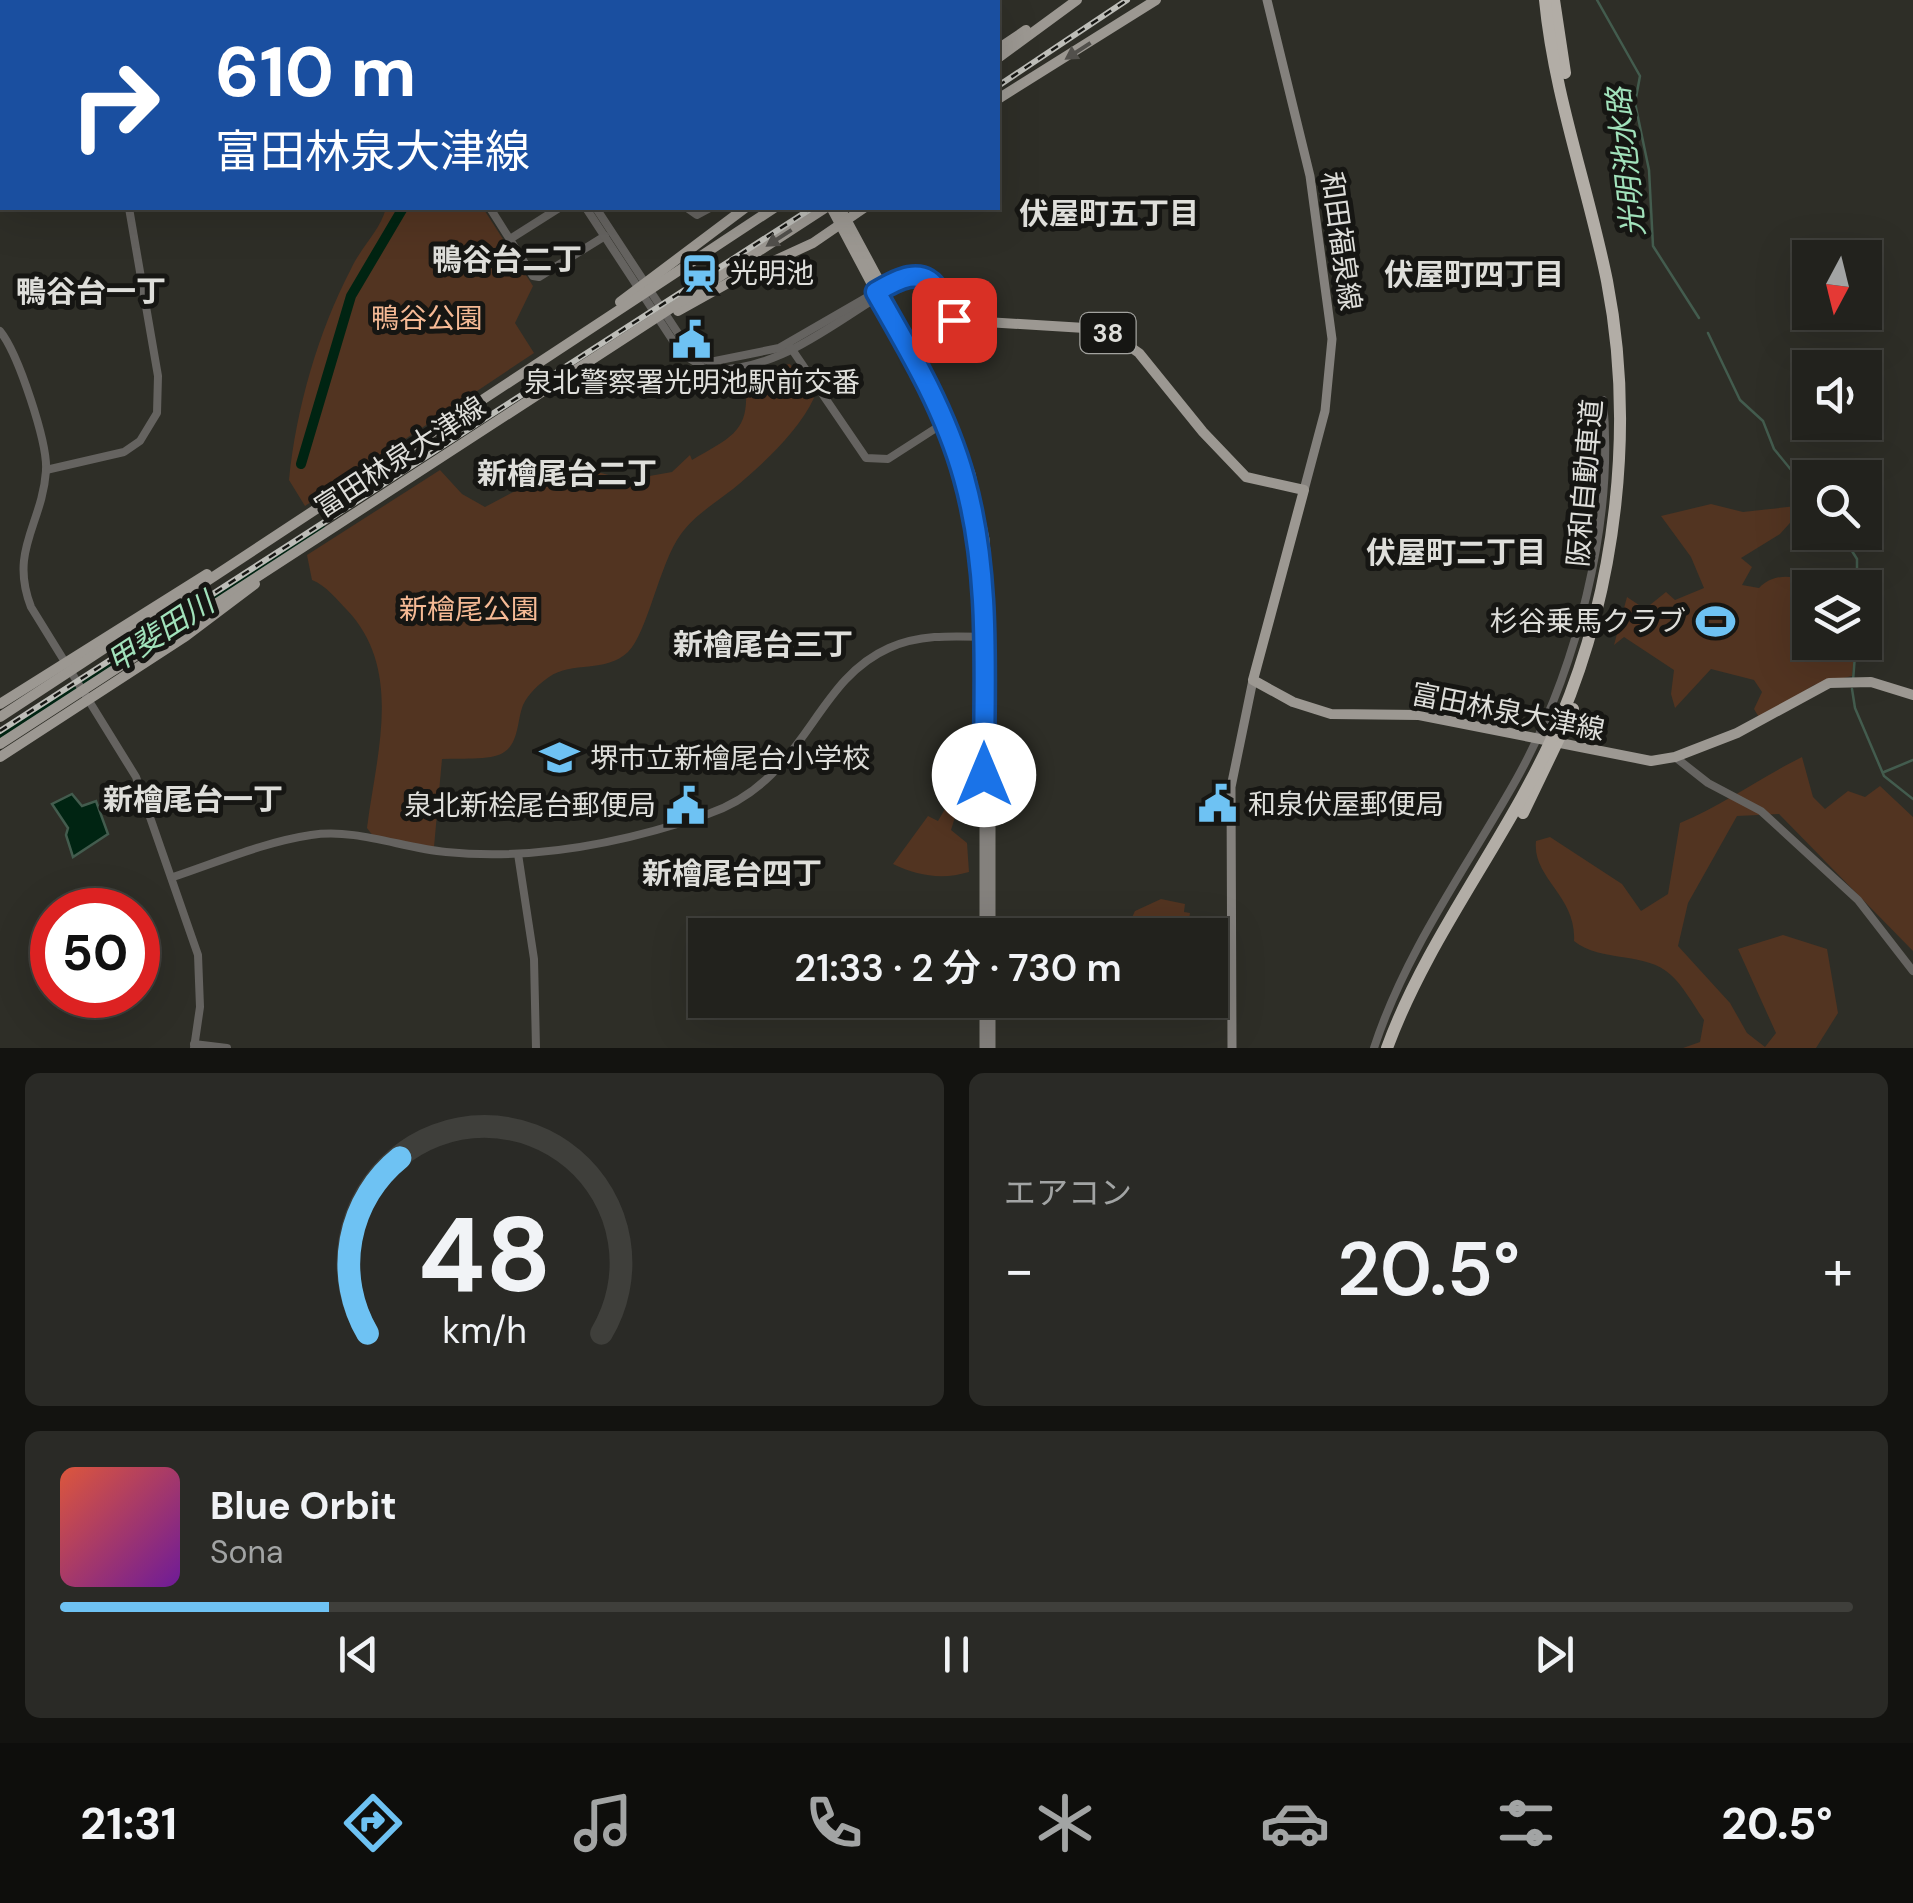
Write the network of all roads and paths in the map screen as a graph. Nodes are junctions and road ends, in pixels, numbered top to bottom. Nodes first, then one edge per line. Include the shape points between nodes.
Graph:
1 (1076, 0) edge
2 (1156, 0) edge
3 (1267, 0) edge
4 (1545, 0) edge
5 (1554, 0) edge
6 (1552, 22) junction
7 (1000, 48) edge
8 (1000, 57) edge
9 (1000, 101) edge
10 (129, 210) edge
11 (491, 210) edge
12 (556, 210) edge
13 (588, 210) edge
14 (597, 210) edge
15 (743, 210) edge
16 (770, 210) edge
17 (829, 210) edge
18 (834, 210) edge
19 (861, 210) edge
20 (844, 222) junction
21 (608, 234) junction
22 (510, 239) junction
23 (715, 240) junction
24 (736, 272) junction
25 (879, 290) junction
26 (0, 330) edge
27 (791, 347) junction
28 (1602, 400) dead end
29 (948, 421) junction
30 (46, 470) junction
31 (1304, 490) junction
32 (284, 530) junction
33 (320, 536) junction
34 (987, 637) junction
35 (67, 662) junction
36 (1253, 680) junction
37 (88, 695) junction
38 (1913, 695) edge
39 (0, 704) edge
40 (0, 717) edge
41 (1540, 740) junction
42 (0, 744) edge
43 (0, 756) edge
44 (1675, 757) junction
45 (518, 854) junction
46 (172, 876) junction
47 (988, 918) edge
48 (1913, 971) edge
49 (988, 1018) edge
50 (194, 1046) edge
51 (227, 1048) edge
52 (536, 1048) edge
53 (988, 1048) edge
54 (1232, 1048) edge
55 (1374, 1048) edge
56 (1387, 1048) edge
57 (1396, 1048) edge

1 - 7 main road
1 - 8 main road
2 -> 9 main road
3 - 31 main road, 和田福泉線 via 1310,176 1331,331 1328,393
4 - 6 highway, 阪和自動車道
5 - 6 highway, 阪和自動車道
6 - 56 highway, 阪和自動車道 via 1615,332 1620,401 1613,520 1598,602 1560,720 1412,988
6 - 57 highway, 阪和自動車道 via 1623,332 1626,465 1606,605 1555,753 1428,976
10 - 30 street via 158,376 157,412 140,441 124,452
11 - 22 street
12 - 22 street
13 - 21 street
14 - 21 street
15 - 23 main road
16 - 23 main road
17 -> 24 main road, 富田林泉大津線
18 - 20 main road, 富田林泉大津線
19 - 20 main road
20 - 24 main road via 814,243
20 - 25 main road, 富田林泉大津線
21 - 22 street via 539,278
21 - 27 street via 688,360 716,370
23 - 32 main road, 富田林泉大津線
24 - 33 main road, 富田林泉大津線
25 - 27 street
25 - 29 main road
25 - 31 main road, 38 via 907,276 924,278 960,322 1084,328 1113,336 1139,353 1246,477
26 - 30 street via 20,369
27 - 29 street via 866,458 888,459
28 - 41 street via 1608,448 1600,533
29 - 34 main road via 978,540
30 - 35 street via 22,574 32,607
31 - 36 main road
32 - 35 main road
32 - 40 main road, 富田林泉大津線
33 - 37 main road via 186,636
33 - 42 main road, 富田林泉大津線
34 - 45 street via 918,639 874,657 846,681 772,777 730,805 595,844
34 - 47 main road
35 - 37 street
35 - 39 main road
36 - 41 main road, 富田林泉大津線 via 1331,714 1419,715
36 - 54 main road via 1231,786
37 - 43 main road
37 - 46 street via 136,777
38 - 44 main road, 富田林泉大津線 via 1852,680 1810,690 1764,720
41 - 44 main road, 富田林泉大津線 via 1651,761
41 - 55 street via 1418,943
44 - 48 street via 1761,810 1858,900
45 - 46 street via 445,852 324,834
45 - 52 street via 534,960
46 - 50 street via 198,955
49 - 53 main road
50 - 51 street

